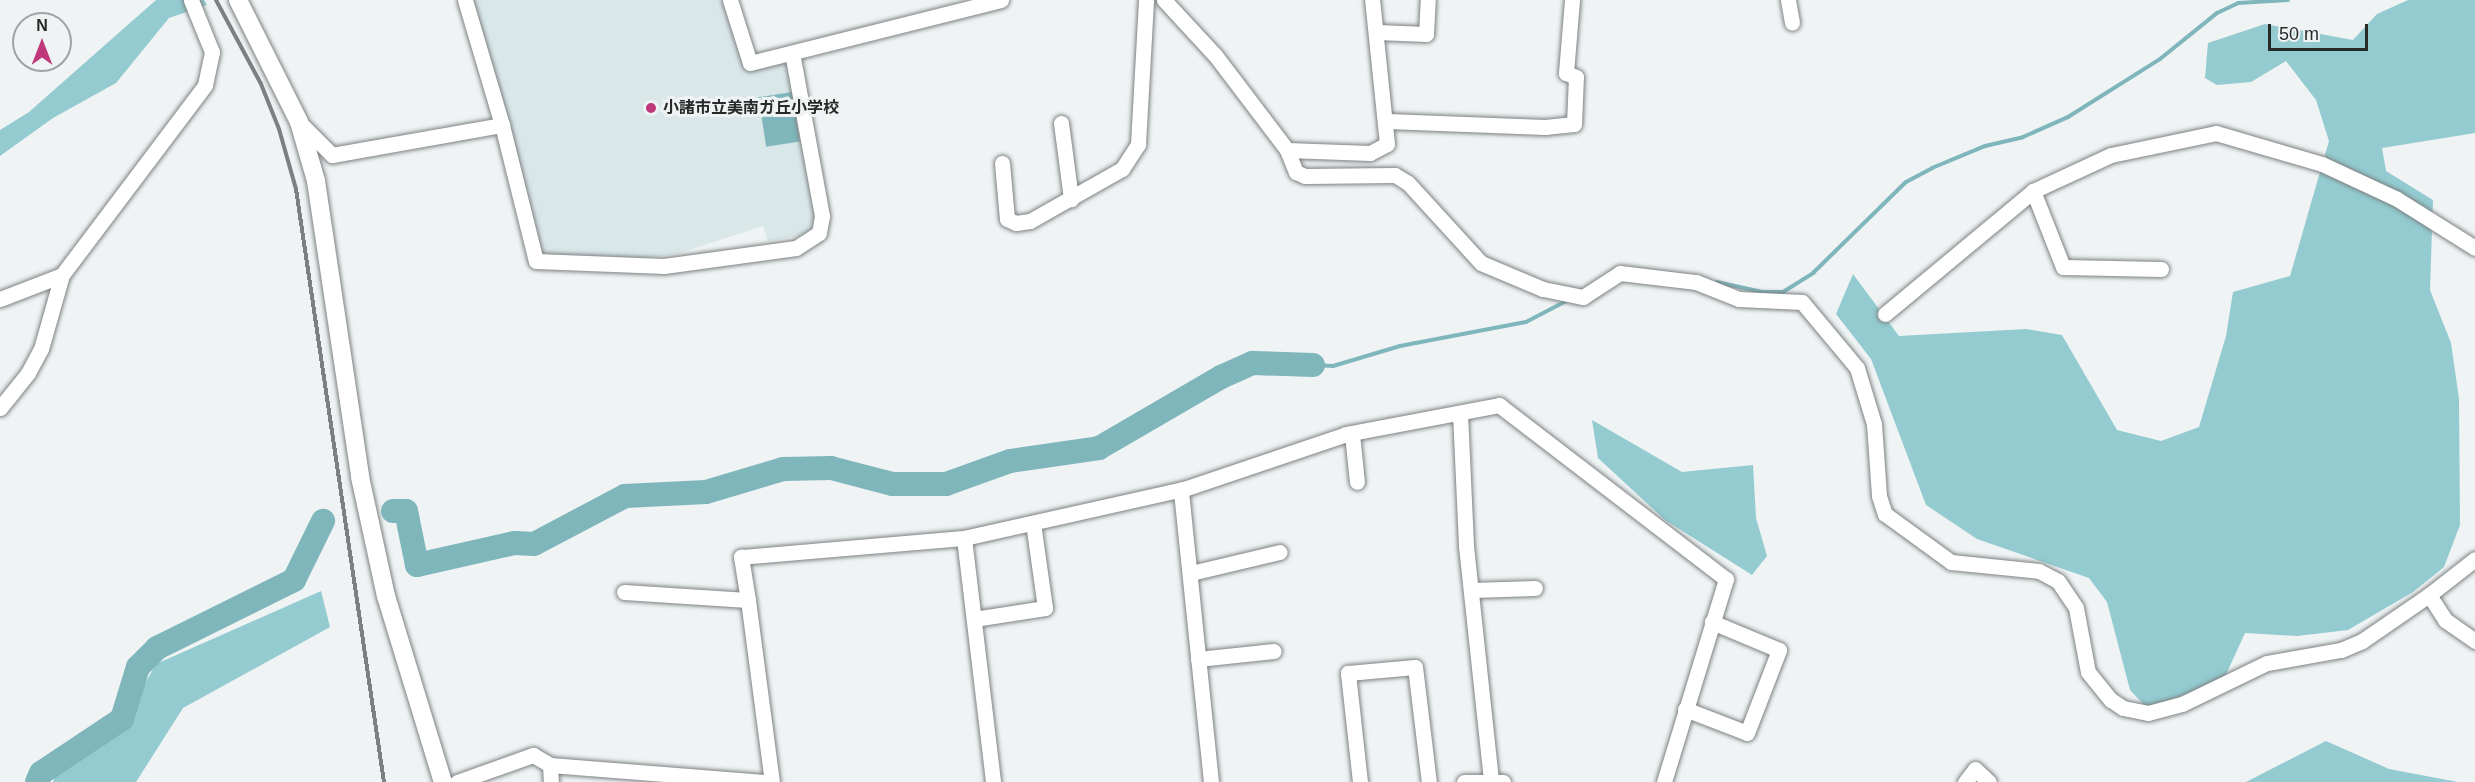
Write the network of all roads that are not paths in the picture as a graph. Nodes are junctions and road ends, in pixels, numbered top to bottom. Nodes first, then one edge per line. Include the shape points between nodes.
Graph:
1 (190, 0) edge
2 (238, 0) edge
3 (465, 0) edge
4 (730, 0) edge
5 (1001, 0) edge
6 (1146, 0) edge
7 (1164, 0) edge
8 (1372, 0) edge
9 (1428, 0) edge
10 (1572, 0) edge
11 (1788, 0) edge
12 (1792, 23) dead end
13 (1377, 32) junction
14 (792, 52) junction
15 (1387, 121) junction
16 (299, 122) junction
17 (1061, 123) dead end
18 (502, 125) junction
19 (1287, 150) junction
20 (1002, 163) dead end
21 (2033, 191) junction
22 (1071, 199) junction
23 (2475, 248) edge
24 (2161, 270) dead end
25 (62, 275) junction
26 (0, 299) edge
27 (1885, 314) dead end
28 (0, 408) edge
29 (1460, 413) junction
30 (1352, 434) junction
31 (1357, 482) dead end
32 (1184, 489) junction
33 (1033, 523) junction
34 (964, 538) junction
35 (1280, 552) dead end
36 (2475, 559) edge
37 (1191, 573) junction
38 (1535, 588) dead end
39 (1471, 590) junction
40 (624, 592) dead end
41 (2429, 595) junction
42 (748, 600) junction
43 (974, 619) junction
44 (1712, 622) junction
45 (2475, 641) edge
46 (1274, 651) dead end
47 (1198, 659) junction
48 (1684, 709) junction
49 (550, 765) junction
50 (1497, 781) edge
51 (443, 782) edge
52 (457, 782) edge
53 (551, 782) edge
54 (767, 782) edge
55 (772, 782) edge
56 (993, 782) edge
57 (1211, 782) edge
58 (1360, 782) edge
59 (1429, 782) edge
60 (1464, 782) edge
61 (1664, 782) edge
62 (1965, 782) edge
63 (1989, 782) edge

1 - 25 street via 212,52 205,85
2 - 16 street
3 - 18 street
4 - 14 street via 750,63
5 - 14 street
6 - 22 street via 1138,144 1115,175
7 - 19 street via 1215,56
8 - 13 street
9 - 13 street via 1426,34
10 - 15 street via 1566,73 1576,77 1574,124 1545,127
11 - 12 street
13 - 15 street
14 - 18 street via 822,216 819,233 796,248 664,266 536,261
15 - 19 street via 1387,144 1370,153
16 - 18 street via 332,155
16 - 51 street via 316,181 360,477 386,596
17 - 22 street
19 - 41 street via 1296,172 1305,176 1395,175 1408,183 1481,263 1543,289 1583,297 1620,273 1696,282 1739,298 1802,302 1857,368 1874,424 1879,496 1885,514 1951,562 2039,571 2058,581 2076,608 2088,672 2110,700 2123,708 2148,713 2182,704 2267,663 2341,650 2362,641
20 - 22 street via 1007,219 1030,221
21 - 23 street via 2111,155 2216,133 2322,164 2397,199
21 - 24 street via 2063,267
21 - 27 street
25 - 26 street
25 - 28 street via 53,294 40,350 28,373
29 - 30 street
29 - 39 street
29 - 44 street via 1499,405 1726,579
30 - 31 street
30 - 32 street
32 - 33 street
32 - 37 street via 1180,490
33 - 34 street
33 - 43 street via 1045,608
34 - 42 street via 741,557
34 - 43 street
35 - 37 street
36 - 41 street
37 - 47 street
38 - 39 street
39 - 50 street
40 - 42 street
41 - 45 street via 2445,620
42 - 55 street
43 - 56 street
44 - 48 street
44 - 48 street via 1779,650 1747,734
46 - 47 street
47 - 57 street
48 - 61 street
49 - 52 street via 533,755
49 - 53 street
49 - 54 street
50 - 60 street
58 - 59 street via 1348,673 1415,667
62 - 63 street via 1975,769

